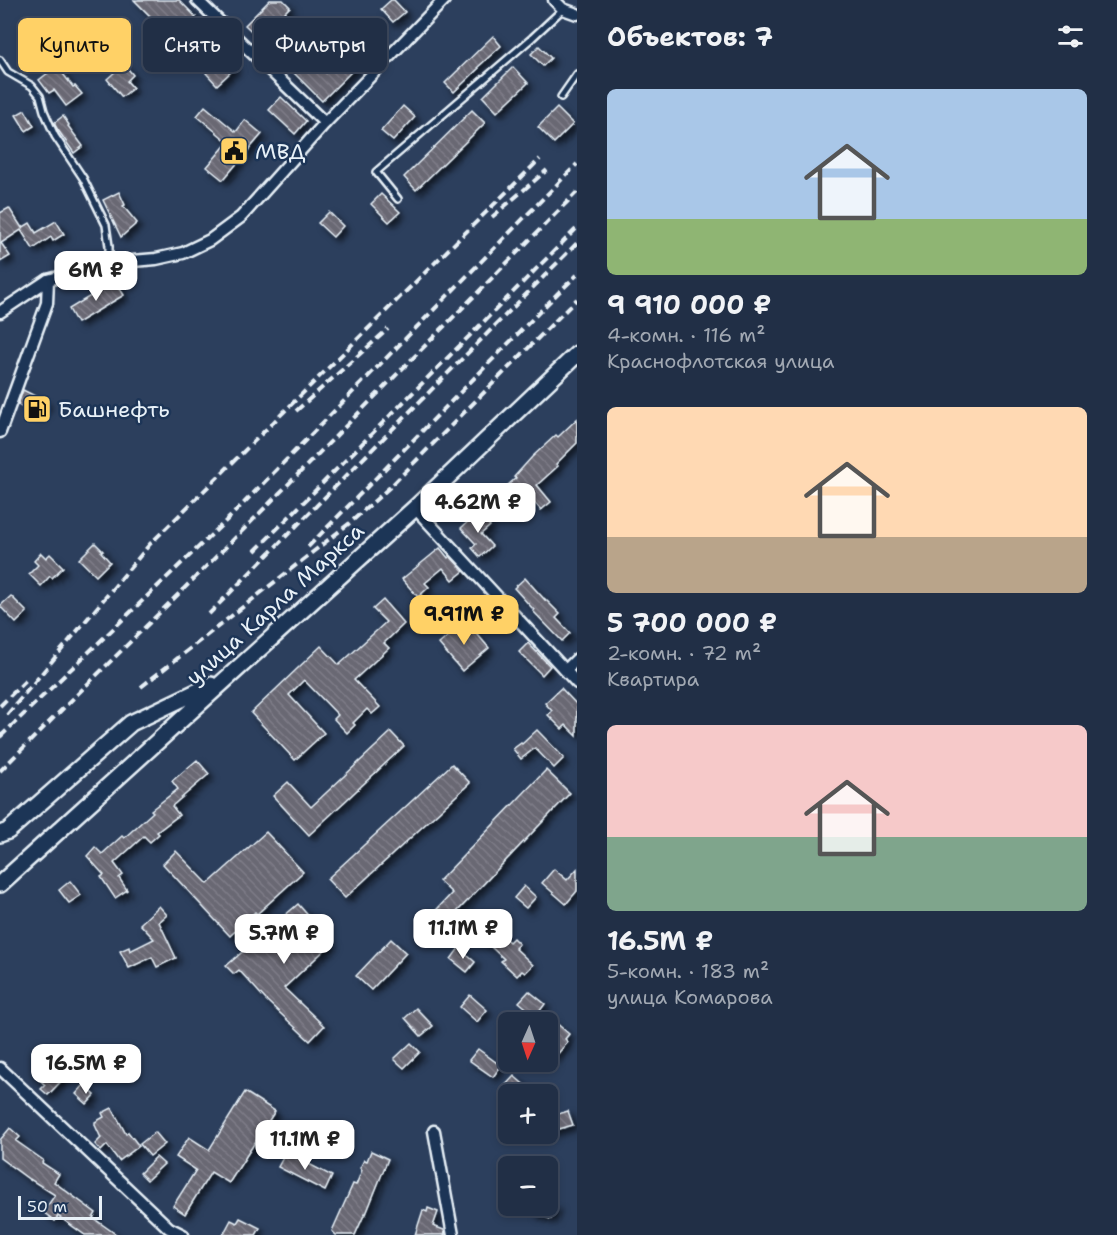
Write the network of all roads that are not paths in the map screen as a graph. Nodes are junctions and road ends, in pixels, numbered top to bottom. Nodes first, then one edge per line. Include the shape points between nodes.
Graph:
1 (197, 0) edge
2 (444, 0) edge
3 (554, 0) edge
4 (563, 9) junction
5 (577, 14) edge
6 (0, 60) edge
7 (577, 74) edge
8 (561, 97) dead end
9 (326, 123) junction
10 (398, 199) dead end
11 (109, 263) junction
12 (48, 280) junction
13 (0, 312) edge
14 (577, 354) edge
15 (0, 432) edge
16 (415, 508) junction
17 (577, 659) edge
18 (566, 670) junction
19 (228, 677) junction
20 (577, 683) edge
21 (0, 834) edge
22 (0, 884) edge
23 (0, 1068) edge
24 (434, 1131) dead end
25 (168, 1232) edge
26 (183, 1235) edge
27 (453, 1235) edge

1 - 9 street
2 - 9 street
3 - 4 street
4 - 5 street
4 - 10 lane via 376,171
6 - 11 lane via 8,72 32,86 40,96 55,136 83,178 106,225
7 - 8 lane
9 - 11 street via 241,216 210,240 183,254
11 - 12 street
12 - 13 street
12 - 15 street via 47,303
14 - 16 street, улица Карла Маркса
16 - 18 street
16 - 19 street, улица Карла Маркса
17 - 18 street
18 - 20 street
19 - 21 street via 131,723
19 - 22 street, улица Карла Маркса
23 - 25 street
24 - 27 street
25 - 26 street

